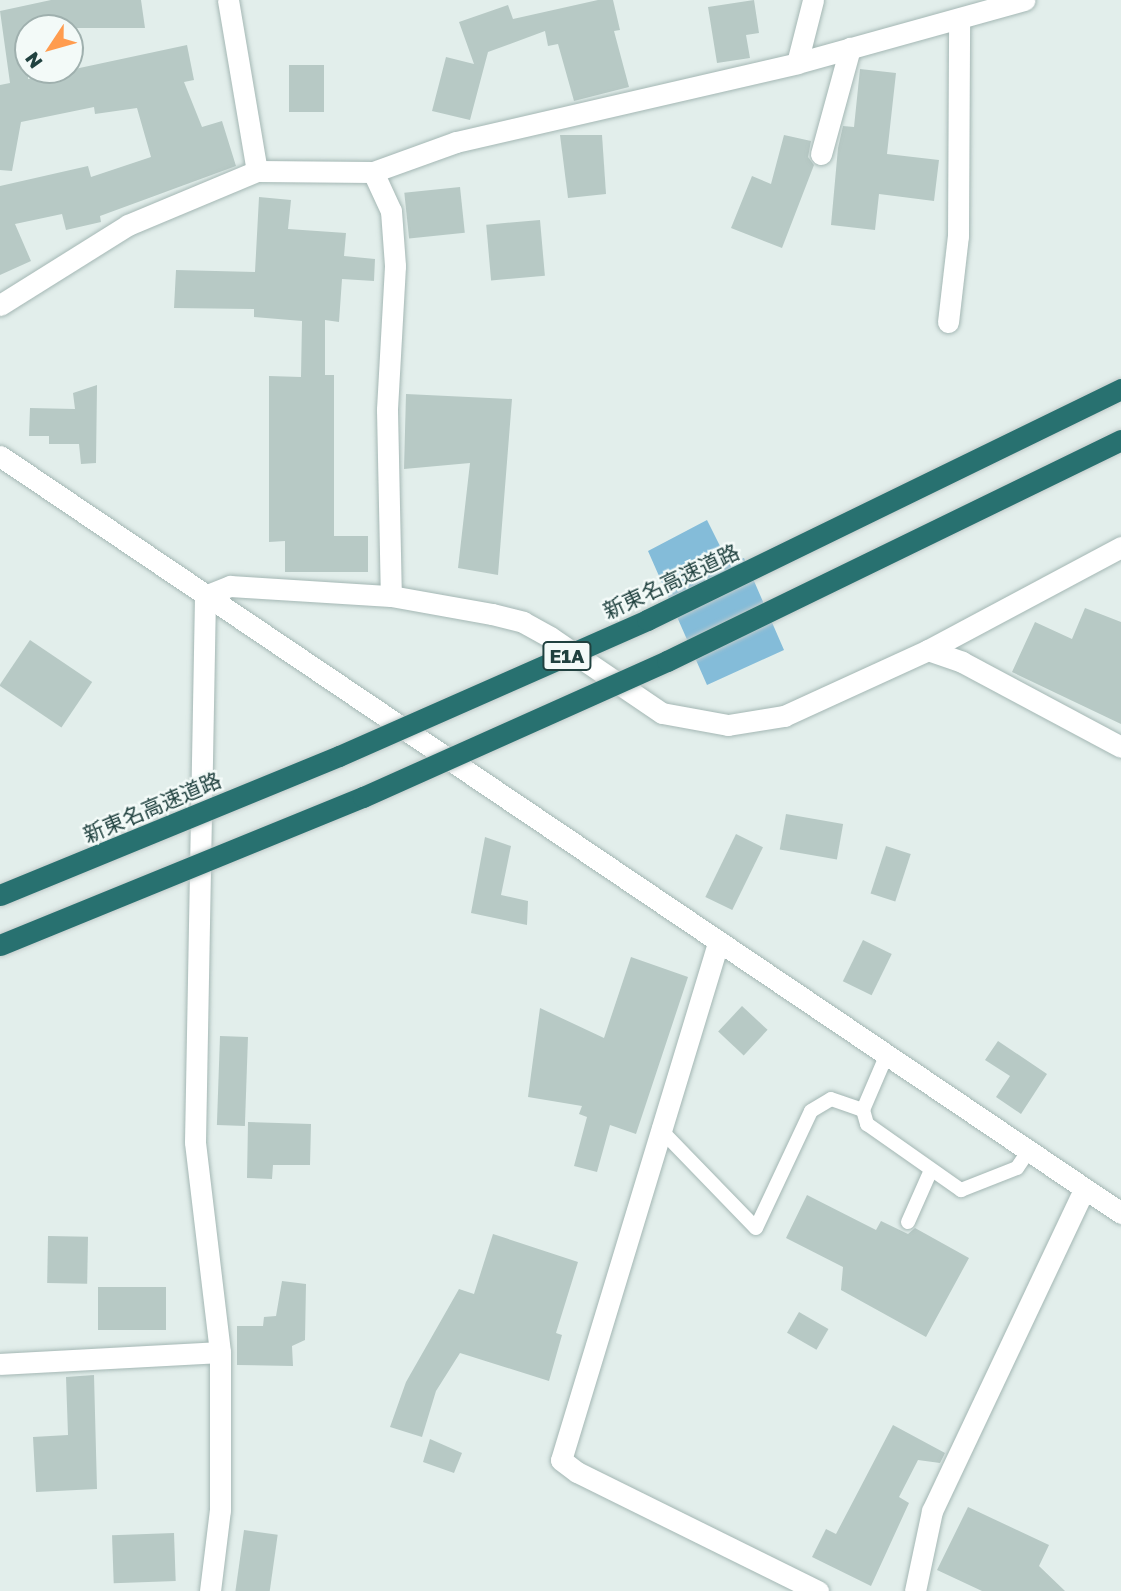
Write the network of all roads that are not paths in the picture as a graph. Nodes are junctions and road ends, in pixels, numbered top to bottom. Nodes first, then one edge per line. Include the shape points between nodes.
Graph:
1 (229, 0) edge
2 (813, 0) edge
3 (1024, 0) edge
4 (959, 21) junction
5 (850, 48) junction
6 (797, 63) junction
7 (821, 154) dead end
8 (257, 171) junction
9 (373, 172) junction
10 (0, 305) edge
11 (948, 322) dead end
12 (1121, 389) edge
13 (1121, 440) edge
14 (0, 456) edge
15 (1121, 547) edge
16 (205, 596) junction
17 (391, 596) junction
18 (928, 650) junction
19 (1121, 747) edge
20 (0, 895) edge
21 (718, 943) junction
22 (0, 945) edge
23 (887, 1054) junction
24 (863, 1110) junction
25 (659, 1128) junction
26 (1029, 1150) junction
27 (931, 1170) junction
28 (1084, 1189) junction
29 (1121, 1213) edge
30 (908, 1222) dead end
31 (220, 1352) junction
32 (0, 1364) edge
33 (210, 1591) edge
34 (818, 1591) edge
35 (915, 1591) edge

1 - 8 street
2 - 6 street
3 - 4 street
4 - 5 street
4 - 11 street via 958,236
5 - 6 street
5 - 7 street
6 - 9 street via 456,142
8 - 9 street
8 - 10 street via 128,225
9 - 17 street via 391,211 395,266 387,410
12 - 20 highway, 新東名高速道路 / E1A, bridge via 647,621 339,756
13 - 22 highway, E1A, bridge via 654,667 350,803
14 - 16 street
15 - 18 street
16 - 17 street via 230,586
16 - 21 street
16 - 31 street via 195,1142
17 - 18 street via 523,622 628,694 662,713 695,723 771,720 817,704
18 - 19 street via 962,662
21 - 23 street
21 - 25 street
23 - 24 lane
23 - 26 street
24 - 25 lane via 831,1099 811,1111 756,1228
24 - 27 lane via 867,1124
25 - 34 street via 561,1460 576,1472
26 - 27 lane via 1017,1168 961,1190
26 - 28 street
27 - 30 lane
28 - 29 street
28 - 35 street via 932,1511
31 - 32 street
31 - 33 street via 220,1510

